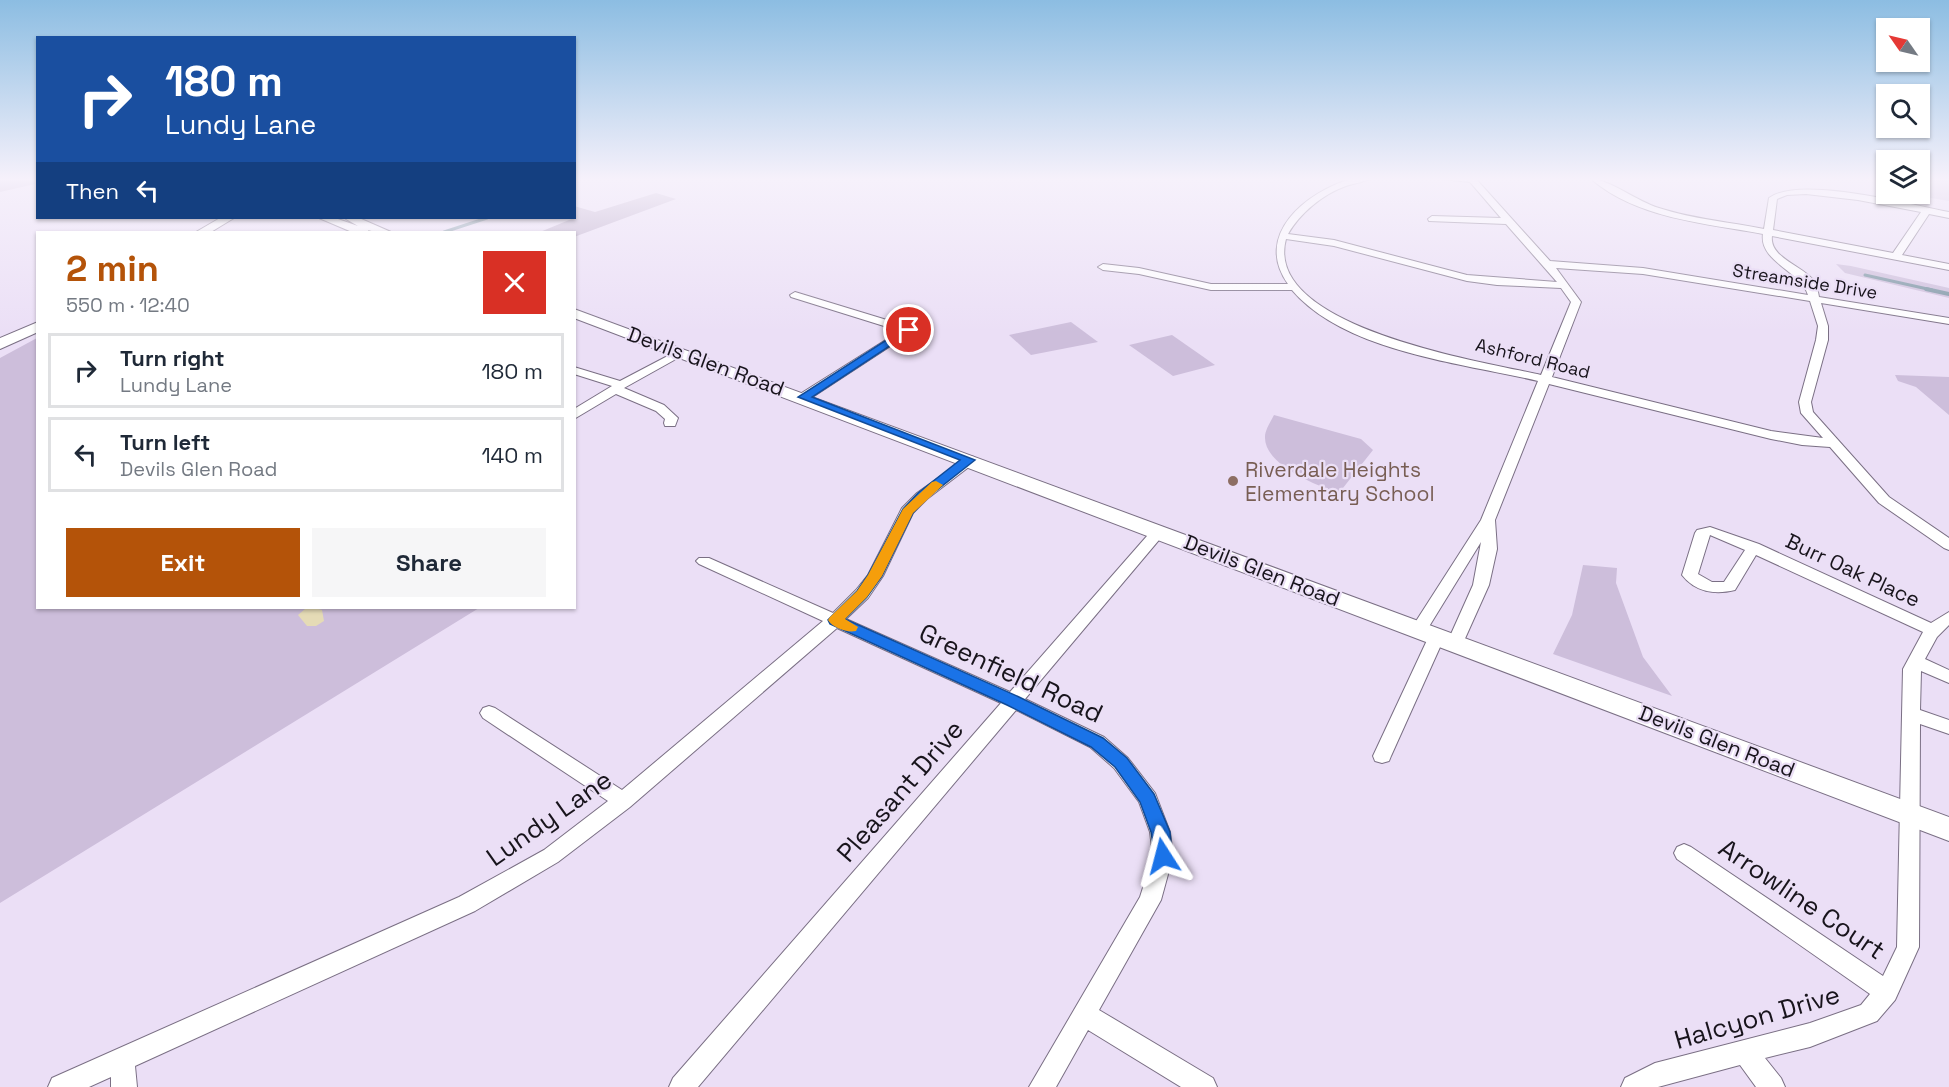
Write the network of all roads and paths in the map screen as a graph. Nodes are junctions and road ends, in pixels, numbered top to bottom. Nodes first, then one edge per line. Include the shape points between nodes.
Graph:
1 (1286, 230) edge
2 (1517, 230) edge
3 (1761, 230) edge
4 (1914, 230) edge
5 (1768, 231) junction
6 (1282, 236) junction
7 (1897, 255) junction
8 (1548, 264) junction
9 (1103, 267) dead end
10 (1949, 267) edge
11 (1565, 285) junction
12 (1293, 287) junction
13 (795, 295) dead end
14 (1817, 299) junction
15 (576, 314) edge
16 (1949, 321) edge
17 (36, 327) edge
18 (0, 344) edge
19 (681, 352) junction
20 (576, 371) edge
21 (1544, 379) junction
22 (619, 387) junction
23 (804, 397) junction
24 (576, 414) edge
25 (670, 423) dead end
26 (1831, 443) junction
27 (969, 460) junction
28 (1488, 520) junction
29 (1159, 531) junction
30 (1949, 545) edge
31 (1754, 547) dead end
32 (704, 561) dead end
33 (1949, 617) edge
34 (835, 620) junction
35 (1935, 631) junction
36 (1437, 636) junction
37 (1915, 662) junction
38 (1949, 677) edge
39 (1013, 701) junction
40 (489, 713) dead end
41 (1911, 714) junction
42 (1949, 727) edge
43 (1382, 756) dead end
44 (623, 801) junction
45 (1910, 814) junction
46 (1949, 829) edge
47 (1684, 853) dead end
48 (1887, 992) junction
49 (1085, 1015) junction
50 (1745, 1052) junction
51 (122, 1060) junction
52 (61, 1087) edge
53 (124, 1087) edge
54 (682, 1087) edge
55 (1042, 1087) edge
56 (1204, 1087) edge
57 (1634, 1087) edge
58 (1772, 1087) edge

1 - 6 street
2 - 8 street
3 - 5 street
4 - 7 street
5 - 7 street
5 - 14 street via 1772,252 1810,283
6 - 11 street via 1334,243 1467,278
6 - 12 street, Ashford Road via 1280,255
7 - 10 street
8 - 11 street
8 - 14 street, Streamside Drive via 1643,271
9 - 12 street via 1211,287
11 - 21 street via 1576,302
12 - 21 street, Ashford Road via 1312,306 1359,331
13 - 23 street via 909,330
14 - 16 street, Streamside Drive
14 - 26 street via 1822,340 1805,402 1807,413
15 - 19 main road, Devils Glen Road
17 - 18 main road
19 - 22 street
19 - 23 main road, Devils Glen Road
20 - 22 street
21 - 26 street, Ashford Road via 1771,435
21 - 28 street
22 - 24 street
22 - 25 street via 660,408 672,418
23 - 27 main road, Devils Glen Road
26 - 30 street via 1884,500
27 - 29 main road, Devils Glen Road
27 - 34 street, Lundy Lane via 907,511 874,576
28 - 36 street
28 - 36 street via 1489,549 1481,585
29 - 36 main road, Devils Glen Road
29 - 39 street, Pleasant Drive
31 - 35 street, Burr Oak Place
32 - 34 street, Greenfield Road
33 - 35 street
34 - 39 street, Greenfield Road
34 - 44 street, Lundy Lane
35 - 37 street
36 - 43 street
36 - 45 main road, Devils Glen Road
37 - 38 street
37 - 41 street, Halcyon Drive
39 - 49 street, Greenfield Road via 1097,742 1121,763 1148,799 1160,832 1163,856 1150,900
39 - 54 street, Pleasant Drive
40 - 44 street
41 - 42 street
41 - 45 street, Halcyon Drive
44 - 51 street, Lundy Lane via 551,856 467,904
45 - 46 main road, Devils Glen Road
45 - 48 street, Halcyon Drive via 1908,947
47 - 48 street, Arrowline Court
48 - 50 street, Halcyon Drive via 1869,1013 1810,1035
49 - 55 street, Greenfield Road
49 - 56 street
50 - 57 street, Halcyon Drive via 1655,1075
50 - 58 street
51 - 52 street, Lundy Lane
51 - 53 street

